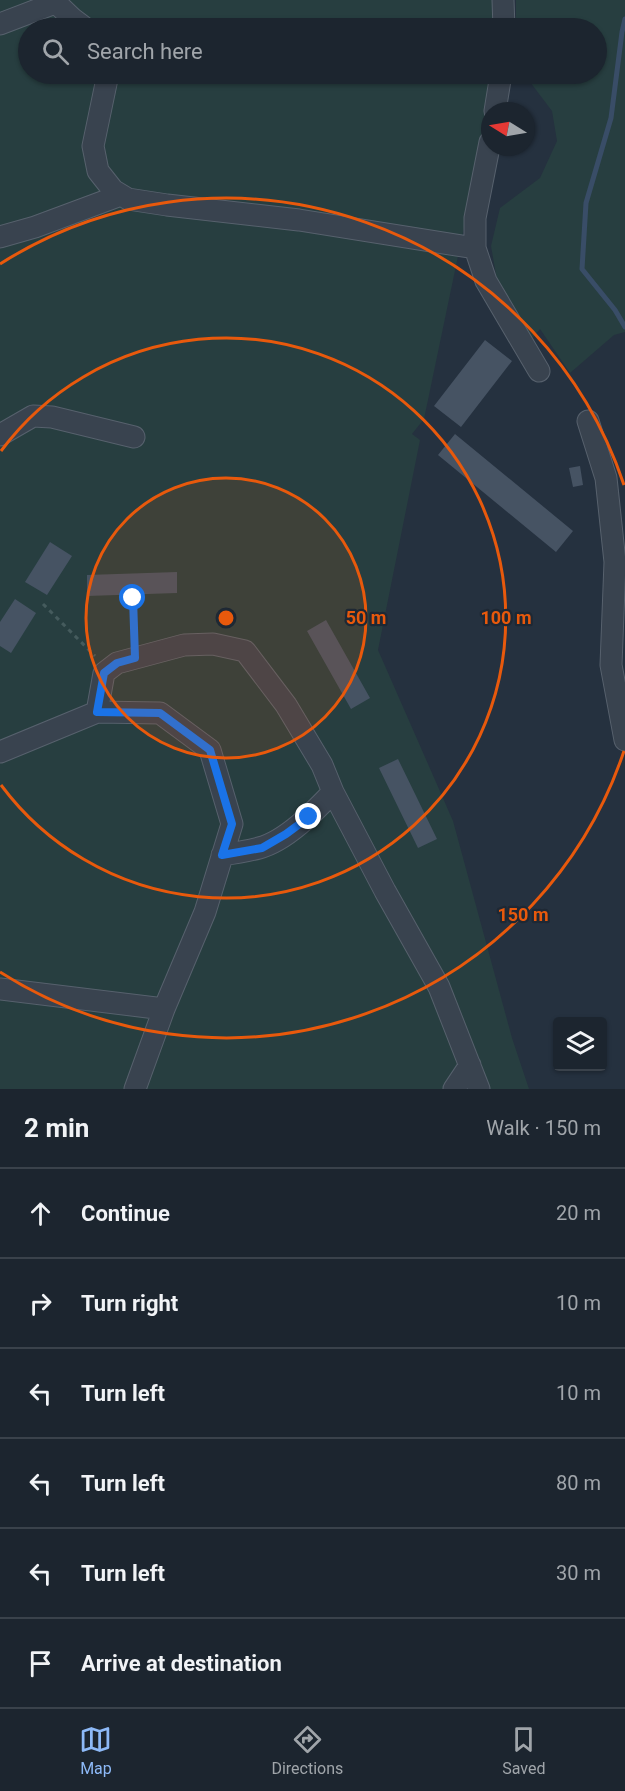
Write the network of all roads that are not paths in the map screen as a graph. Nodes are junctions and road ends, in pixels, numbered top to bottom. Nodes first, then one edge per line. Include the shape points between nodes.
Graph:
1 (504, 0) edge
2 (54, 1) edge
3 (74, 18) edge
4 (504, 18) edge
5 (0, 24) edge
6 (106, 84) edge
7 (499, 84) edge
8 (496, 102) edge
9 (487, 156) edge
10 (121, 195) junction
11 (0, 237) edge
12 (475, 248) junction
13 (539, 371) dead end
14 (588, 421) dead end
15 (0, 435) edge
16 (134, 436) dead end
17 (97, 712) junction
18 (625, 740) edge
19 (0, 752) edge
20 (333, 792) junction
21 (222, 855) junction
22 (0, 989) edge
23 (164, 1009) junction
24 (470, 1065) junction
25 (135, 1089) edge
26 (454, 1089) edge
27 (479, 1089) edge

1 - 4 lane
2 - 3 lane
2 - 5 lane
6 - 10 lane via 93,146 98,171
7 - 8 lane
9 - 12 lane via 475,218
10 - 11 lane
10 - 12 lane via 167,205 299,220
12 - 13 lane via 486,281
14 - 18 lane via 606,478 615,562 610,665
15 - 16 lane via 33,416
17 - 19 lane
17 - 20 lane via 104,673 117,663 184,645 213,644 245,651 286,705 322,765
17 - 21 lane via 160,713 210,750 232,824
20 - 21 lane via 309,817 262,848
20 - 24 lane via 439,987
21 - 23 lane via 205,912
22 - 23 lane
23 - 25 lane
24 - 26 lane
24 - 27 lane

